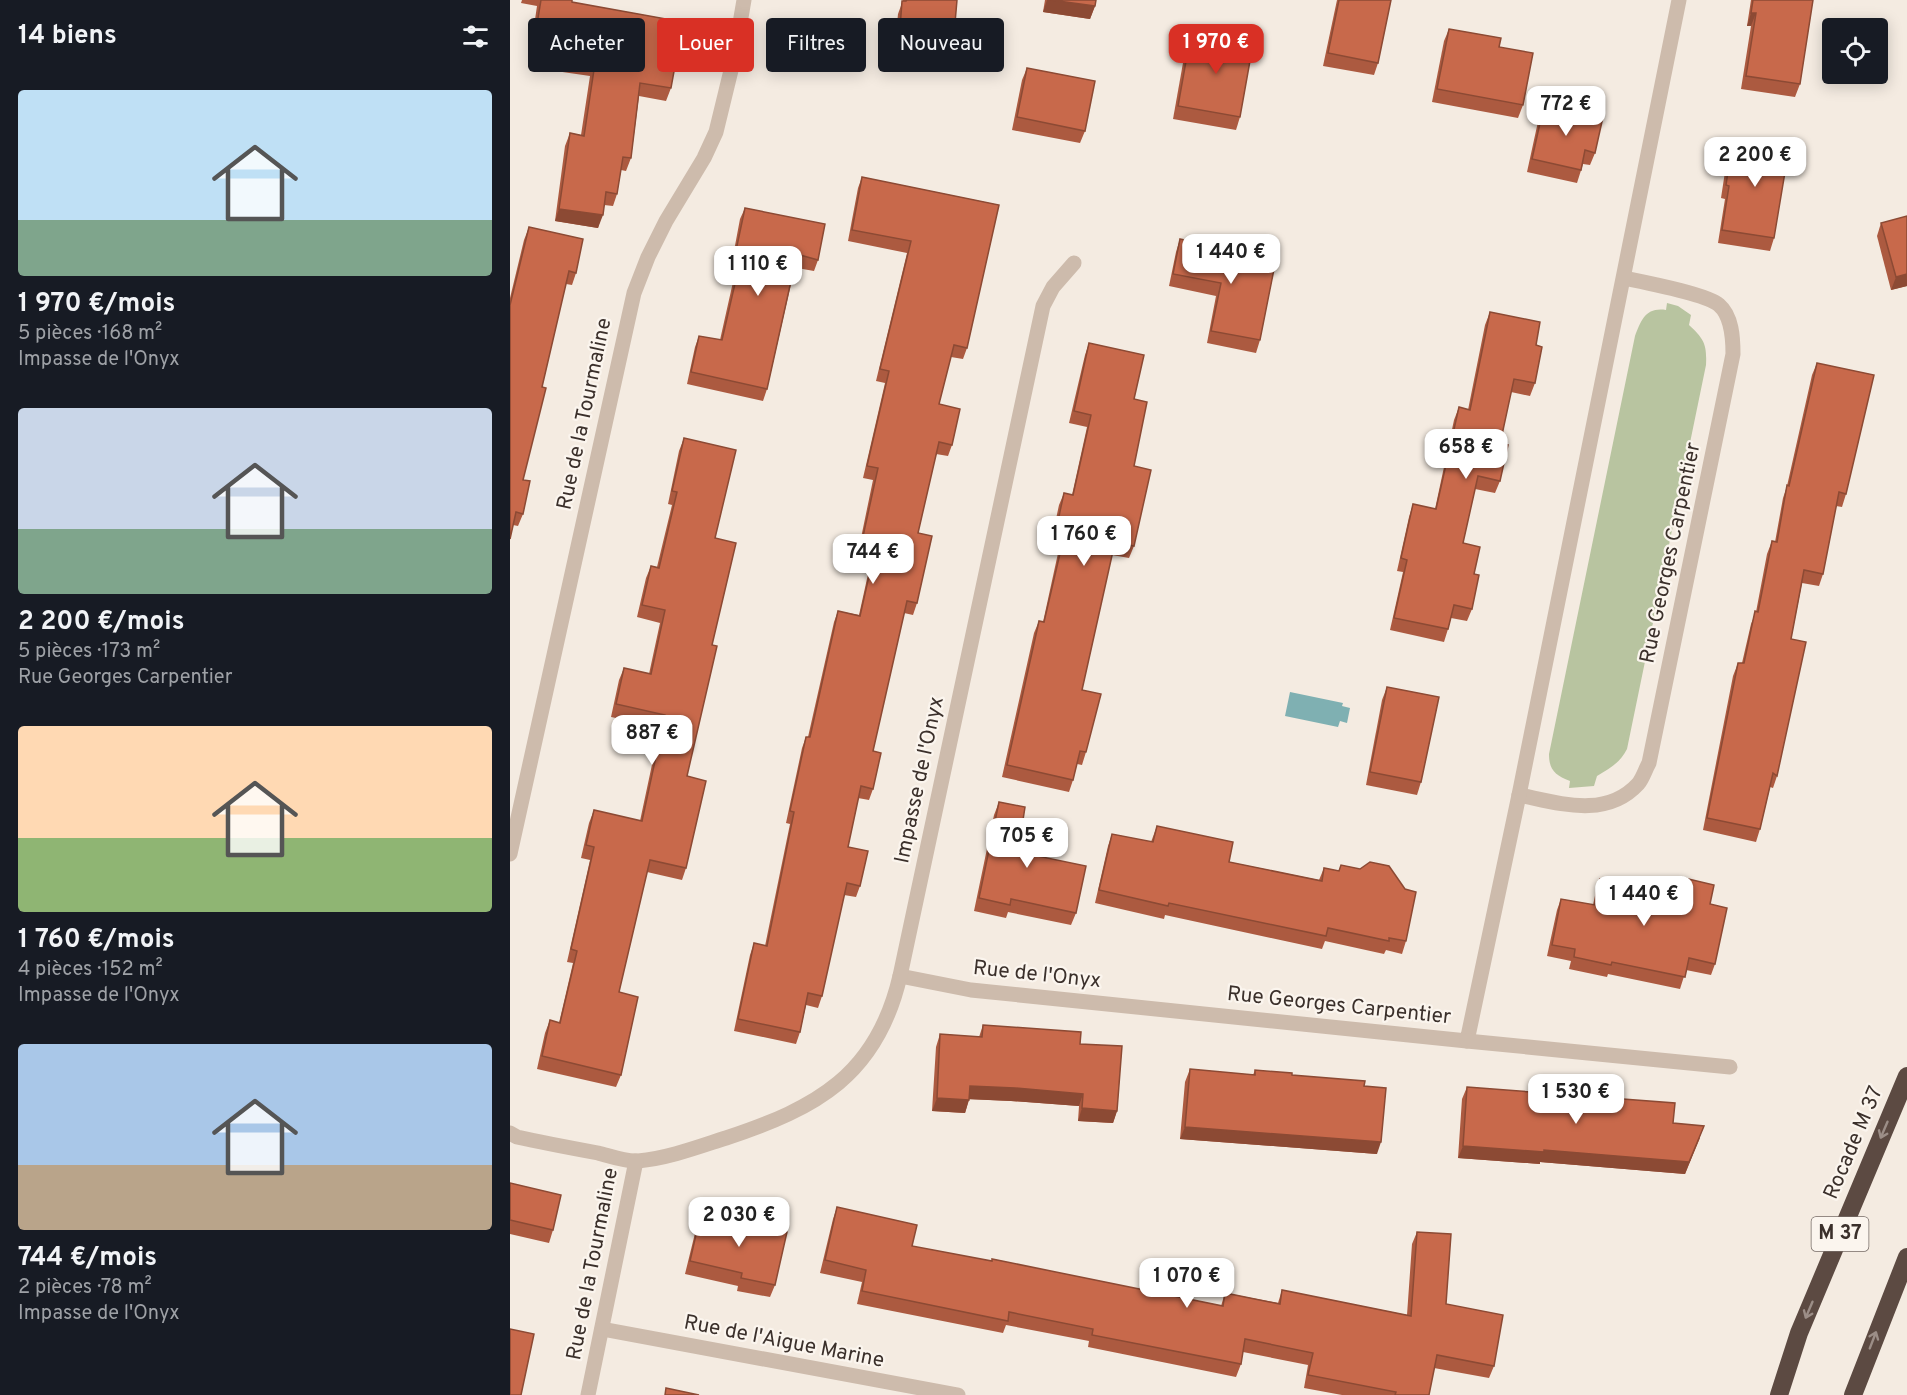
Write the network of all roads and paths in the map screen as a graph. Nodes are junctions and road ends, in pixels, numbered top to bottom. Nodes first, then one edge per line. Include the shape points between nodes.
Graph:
1 (744, 0) edge
2 (1679, 0) edge
3 (1074, 263) dead end
4 (1624, 278) junction
5 (1519, 795) junction
6 (510, 854) edge
7 (900, 976) junction
8 (1171, 1010) joint
9 (1467, 1041) junction
10 (1730, 1067) dead end
11 (1907, 1076) edge
12 (510, 1133) edge
13 (636, 1161) junction
14 (1907, 1257) edge
15 (602, 1329) junction
16 (588, 1395) edge
17 (958, 1395) edge
18 (1779, 1395) edge
19 (1853, 1395) edge

1 - 6 street, Rue de la Tourmaline via 716,132 666,221 634,293
2 - 4 street, Rue Georges Carpentier
3 - 7 street, Impasse de l'Onyx via 1043,306
4 - 5 street, Rue Georges Carpentier
4 - 5 street, Rue Georges Carpentier via 1719,304 1728,318 1734,354 1649,763 1626,795 1608,804 1584,807
5 - 9 street, Rue Georges Carpentier
7 - 8 street, Rue de l'Onyx via 971,990
7 - 13 street, Impasse de l'Onyx via 894,1003 863,1060 810,1104 768,1124 677,1154
8 - 9 street, Rue Georges Carpentier
9 - 10 street
11 -> 18 highway, Rocade M 37 / M 37 via 1799,1333
12 - 13 street, Rue de la Tourmaline
13 - 15 street, Rue de la Tourmaline
19 -> 14 highway
15 - 16 street, Rue de la Tourmaline
15 - 17 street, Rue de l'Aigue Marine

